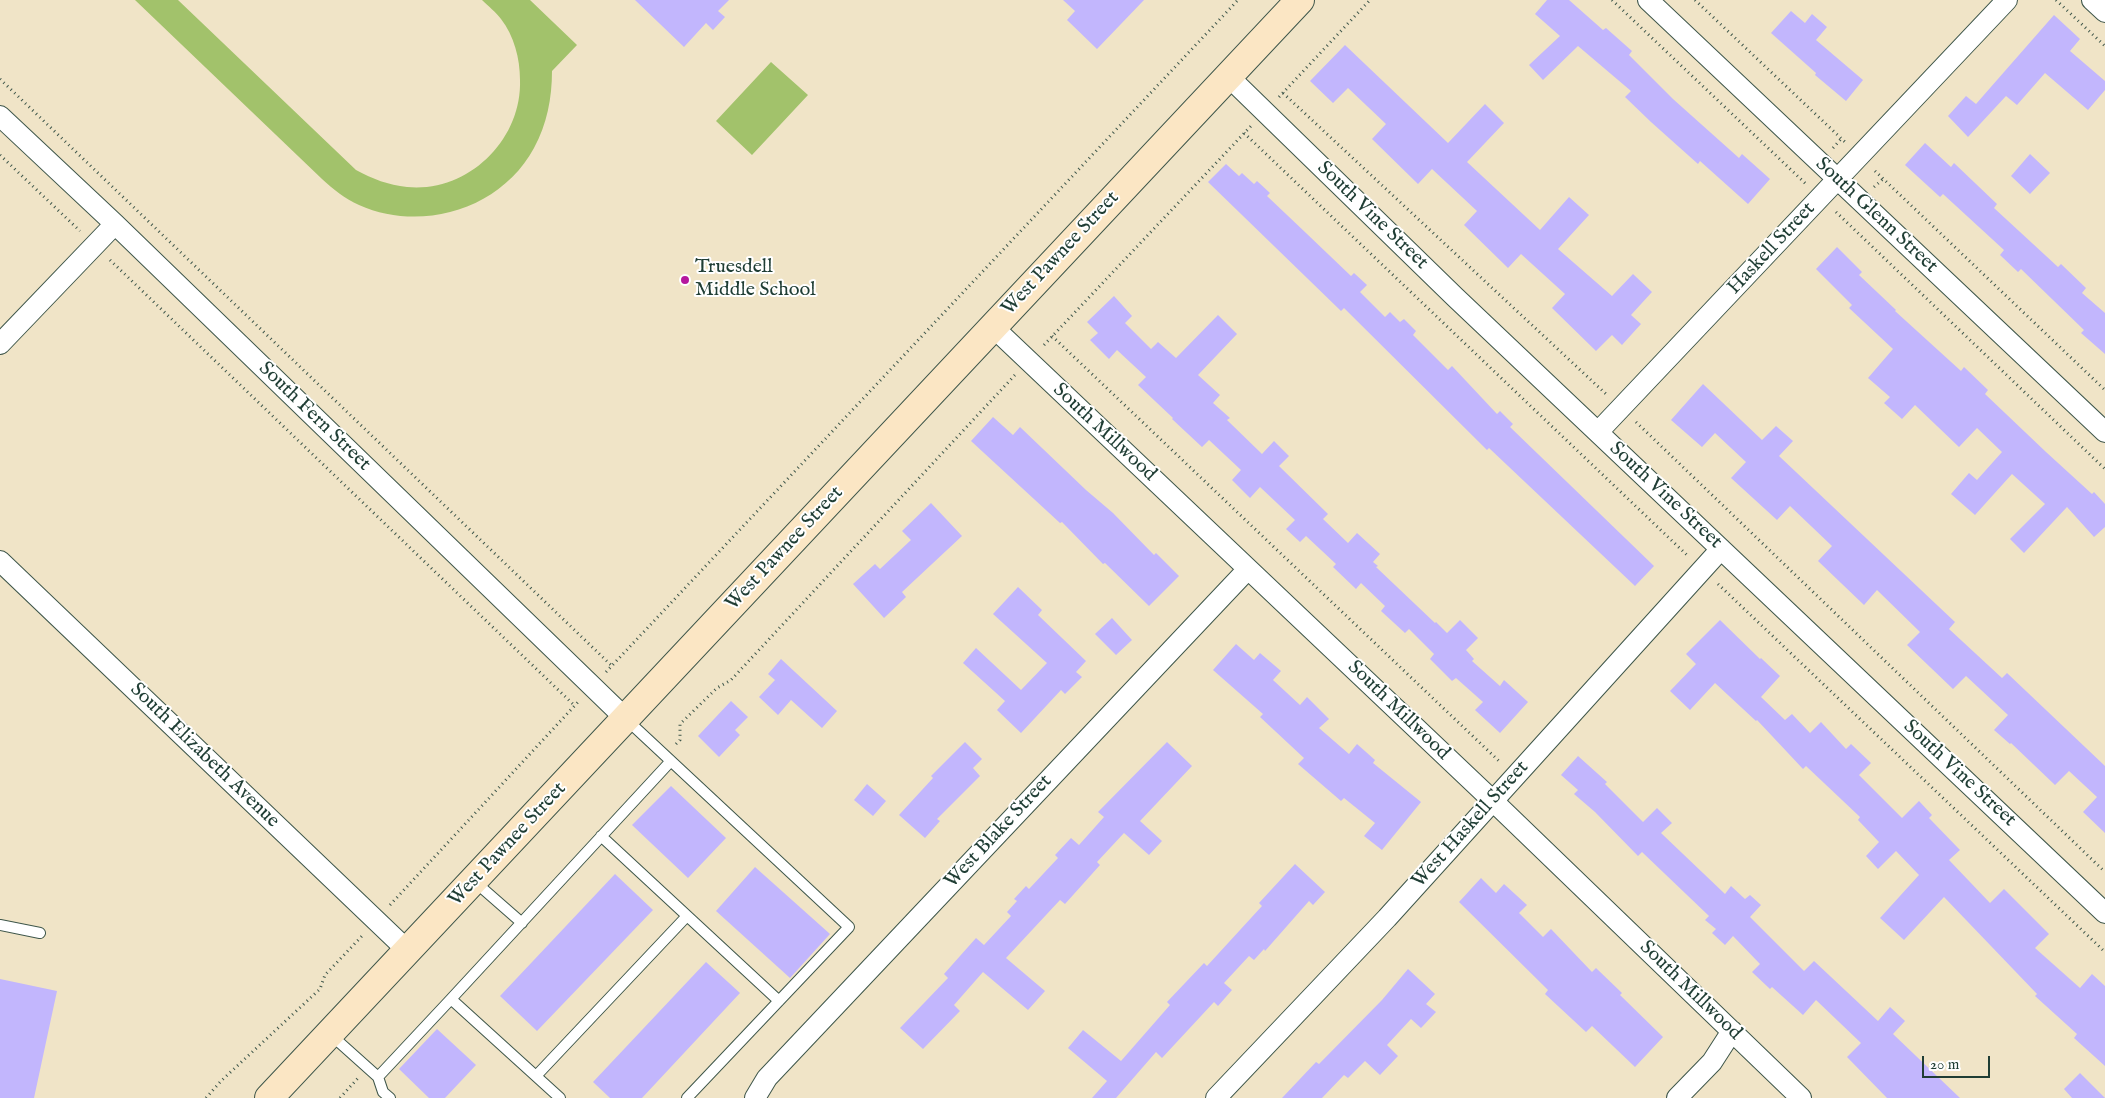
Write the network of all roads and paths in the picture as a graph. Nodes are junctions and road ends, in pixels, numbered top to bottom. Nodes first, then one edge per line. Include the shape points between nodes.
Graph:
1 (1238, 0) edge
2 (1300, 0) edge
3 (1370, 0) edge
4 (1612, 0) edge
5 (1648, 0) edge
6 (1694, 0) edge
7 (2007, 0) edge
8 (2056, 0) edge
9 (2092, 0) edge
10 (2105, 12) edge
11 (2105, 46) edge
12 (1228, 76) junction
13 (0, 79) edge
14 (1283, 93) junction
15 (1265, 112) junction
16 (0, 116) edge
17 (1244, 133) junction
18 (0, 155) edge
19 (1859, 156) junction
20 (1838, 179) junction
21 (1820, 198) junction
22 (115, 224) junction
23 (94, 245) junction
24 (993, 327) junction
25 (1052, 336) junction
26 (0, 344) edge
27 (1029, 361) junction
28 (2105, 390) edge
29 (1621, 408) junction
30 (1598, 432) junction
31 (2105, 432) edge
32 (2105, 469) edge
33 (1721, 549) junction
34 (0, 561) edge
35 (1248, 568) junction
36 (1703, 570) junction
37 (612, 666) junction
38 (592, 686) junction
39 (575, 706) junction
40 (626, 719) junction
41 (667, 759) junction
42 (1500, 762) dead end
43 (1493, 801) junction
44 (601, 836) junction
45 (2105, 872) edge
46 (474, 881) junction
47 (2105, 913) edge
48 (687, 916) junction
49 (376, 920) junction
50 (522, 923) junction
51 (0, 924) edge
52 (40, 933) dead end
53 (408, 951) junction
54 (2105, 952) edge
55 (451, 999) junction
56 (779, 1001) junction
57 (1732, 1031) junction
58 (330, 1034) junction
59 (368, 1068) junction
60 (536, 1076) junction
61 (378, 1077) junction
62 (206, 1098) edge
63 (269, 1098) edge
64 (340, 1098) edge
65 (390, 1098) edge
66 (560, 1098) edge
67 (687, 1098) edge
68 (756, 1098) edge
69 (1216, 1098) edge
70 (1677, 1098) edge
71 (1801, 1098) edge

1 - 37 path
2 - 12 main road, West Pawnee Street
3 - 14 path
4 - 21 path
5 - 20 street, South Glenn Street
6 - 19 path
7 - 19 street, Haskell Street
8 - 11 path
9 - 10 street
12 - 15 street, South Vine Street
12 - 24 main road, West Pawnee Street
13 - 37 path
14 - 15 path
14 - 29 path
15 - 17 path
15 - 30 street, South Vine Street
16 - 22 street, South Fern Street
17 - 25 path
17 - 36 path
18 - 23 path
19 - 20 street, Haskell Street
19 - 28 path
20 - 21 street, Haskell Street
20 - 31 street, South Glenn Street
21 - 29 street, Haskell Street
21 - 32 path
22 - 23 street
22 - 38 street, South Fern Street
23 - 26 street
23 - 39 path
24 - 27 street, South Millwood
24 - 40 main road, West Pawnee Street
25 - 27 path
25 - 42 path
27 - 35 street, South Millwood
27 - 41 path via 731,680 717,688 680,724 680,740
29 - 30 street, Haskell Street
29 - 45 path
30 - 33 street, South Vine Street
33 - 36 street, West Haskell Street
33 - 47 street, South Vine Street
34 - 49 street, South Elizabeth Avenue
35 - 43 street, South Millwood
35 - 68 street, West Blake Street via 767,1078
36 - 43 street, West Haskell Street
36 - 54 path
37 - 38 path
38 - 39 path
38 - 40 street, South Fern Street
39 - 49 path
40 - 41 lane
40 - 46 main road, West Pawnee Street
41 - 44 lane
41 - 56 lane via 849,927
43 - 57 street, South Millwood
43 - 69 street, West Haskell Street
44 - 48 lane
44 - 50 lane
46 - 50 lane
46 - 53 main road, West Pawnee Street
48 - 56 lane
48 - 60 lane
49 - 53 street, South Elizabeth Avenue
49 - 62 path via 325,975 320,989
50 - 55 lane
51 - 52 lane
53 - 58 main road, West Pawnee Street
55 - 60 lane
55 - 61 lane
56 - 67 lane
57 - 70 street via 1712,1062
57 - 71 street, South Millwood
58 - 59 lane
58 - 63 main road, West Pawnee Street
59 - 61 lane
59 - 64 path
60 - 66 lane
61 - 65 lane

